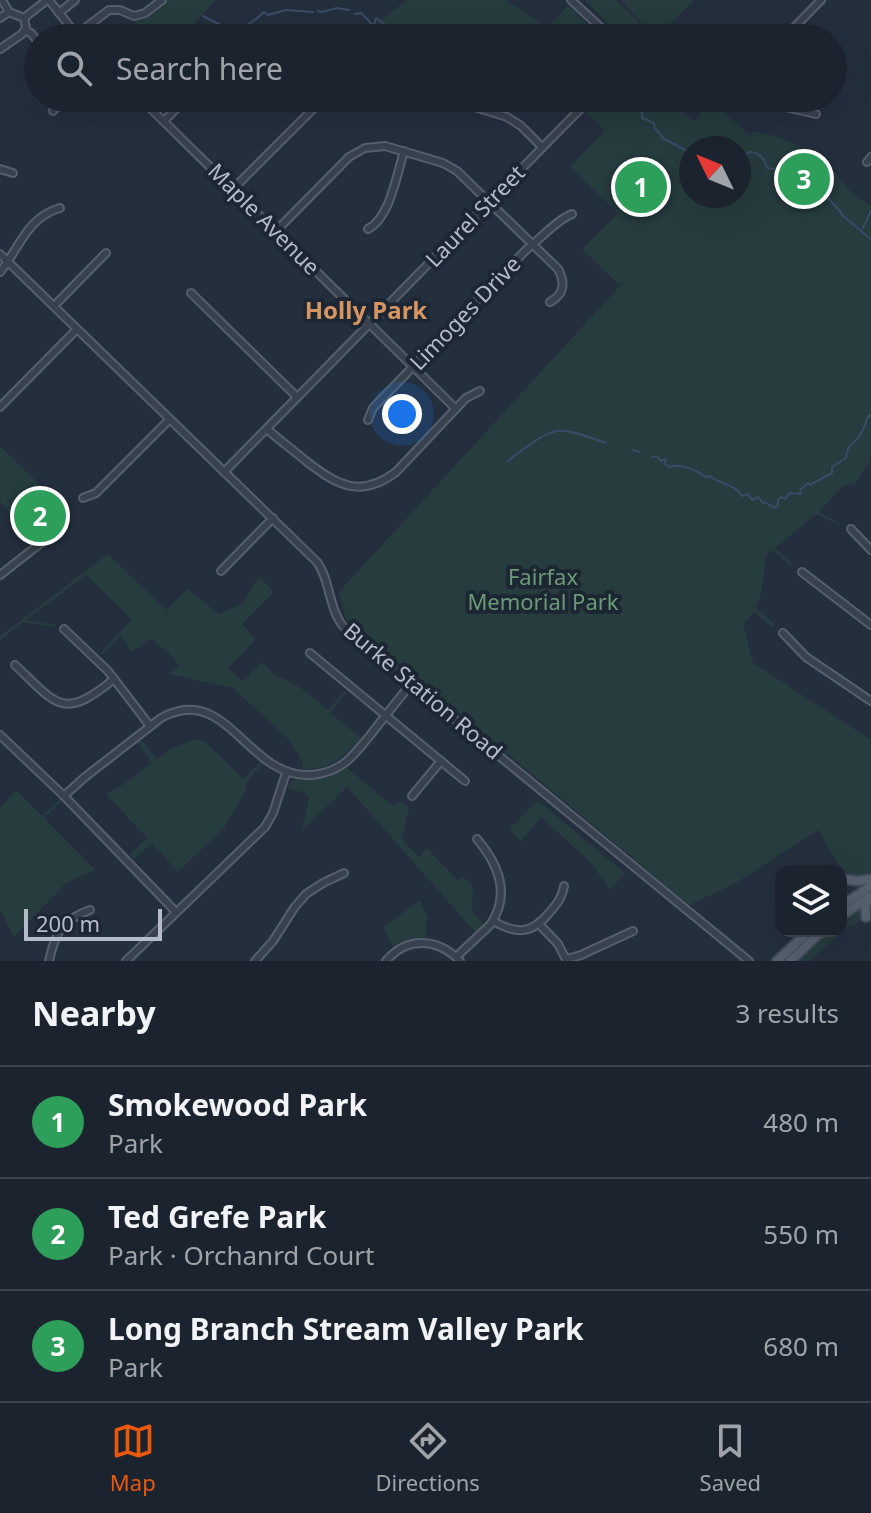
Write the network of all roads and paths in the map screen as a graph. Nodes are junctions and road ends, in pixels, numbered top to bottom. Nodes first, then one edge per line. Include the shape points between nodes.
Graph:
1 (2, 0) edge
2 (48, 0) edge
3 (75, 0) edge
4 (162, 0) edge
5 (571, 0) edge
6 (821, 0) edge
7 (9, 12) junction
8 (59, 13) junction
9 (0, 18) edge
10 (24, 18) junction
11 (25, 24) edge
12 (68, 24) edge
13 (92, 24) edge
14 (597, 24) edge
15 (798, 24) edge
16 (24, 32) edge
17 (0, 49) edge
18 (155, 112) edge
19 (173, 112) edge
20 (310, 112) edge
21 (491, 112) edge
22 (577, 112) edge
23 (807, 112) edge
24 (816, 114) dead end
25 (164, 121) junction
26 (542, 147) junction
27 (404, 151) junction
28 (0, 169) edge
29 (13, 173) dead end
30 (234, 188) junction
31 (490, 201) junction
32 (60, 208) dead end
33 (572, 214) dead end
34 (368, 229) dead end
35 (276, 231) junction
36 (533, 244) junction
37 (106, 253) dead end
38 (0, 254) edge
39 (7, 261) junction
40 (0, 272) edge
41 (191, 293) dead end
42 (550, 302) dead end
43 (54, 306) junction
44 (369, 324) junction
45 (76, 330) junction
46 (413, 366) junction
47 (480, 391) dead end
48 (297, 397) junction
49 (0, 407) edge
50 (456, 409) junction
51 (169, 420) junction
52 (368, 420) dead end
53 (268, 430) junction
54 (224, 472) junction
55 (83, 498) dead end
56 (273, 518) junction
57 (851, 529) dead end
58 (46, 534) dead end
59 (871, 550) edge
60 (221, 571) dead end
61 (802, 572) dead end
62 (0, 575) edge
63 (871, 625) edge
64 (64, 629) dead end
65 (783, 633) dead end
66 (310, 653) dead end
67 (15, 665) dead end
68 (114, 679) junction
69 (411, 684) junction
70 (871, 700) edge
71 (386, 716) junction
72 (150, 726) junction
73 (0, 735) edge
74 (441, 761) junction
75 (286, 773) junction
76 (465, 781) dead end
77 (64, 796) junction
78 (412, 796) dead end
79 (477, 839) dead end
80 (344, 873) dead end
81 (871, 879) edge
82 (847, 880) edge
83 (564, 886) dead end
84 (871, 886) edge
85 (870, 896) edge
86 (847, 902) edge
87 (90, 910) dead end
88 (176, 912) junction
89 (847, 912) edge
90 (866, 917) dead end
91 (493, 921) junction
92 (539, 924) junction
93 (633, 931) dead end
94 (803, 937) edge
95 (816, 937) edge
96 (458, 959) edge
97 (567, 960) edge
98 (49, 961) edge
99 (126, 961) edge
100 (255, 961) edge
101 (386, 961) edge
102 (749, 961) edge
103 (777, 961) edge
104 (790, 961) edge

1 - 7 street
2 - 8 street
2 - 10 street
3 - 8 street
4 - 13 street via 134,16 109,10
5 - 14 street
6 - 15 street
7 - 9 street
7 - 10 street
8 - 12 street
10 - 11 street
16 - 17 street
18 - 25 street, Maple Avenue
19 - 25 street
20 - 30 street
21 - 26 street via 521,126
22 - 26 street, Laurel Street
23 - 24 street
25 - 30 street, Maple Avenue
26 - 31 street, Laurel Street
27 - 31 street via 453,168
27 - 34 street via 385,210
27 - 35 street via 379,146 354,153
28 - 29 street
30 - 35 street, Maple Avenue
31 - 36 street
31 - 44 street, Laurel Street
32 - 39 street via 45,214 22,236
33 - 36 street, Limoges Drive
35 - 44 street, Maple Avenue
36 - 42 street via 561,274 562,291
36 - 46 street, Limoges Drive
37 - 43 street
38 - 39 street, Burke Station Road
39 - 40 street
39 - 43 street, Burke Station Road
41 - 48 street
43 - 45 street, Burke Station Road
44 - 46 street, Maple Avenue
44 - 48 street, Laurel Street
45 - 49 street
45 - 51 street, Burke Station Road
46 - 50 street, Maple Avenue
46 - 52 street, Limoges Drive
47 - 50 street
48 - 53 street, Laurel Street
50 - 53 street via 396,472 364,486 330,479
51 - 54 street, Burke Station Road
51 - 55 street via 96,493
53 - 54 street, Laurel Street
54 - 56 street, Burke Station Road
56 - 60 street
56 - 69 street, Burke Station Road via 323,571 344,627
57 - 59 street
58 - 62 street
61 - 63 street
64 - 68 street
65 - 70 street via 806,657
66 - 71 street
67 - 68 street via 45,694 65,704 88,699
68 - 72 street
69 - 71 street
69 - 102 street, Burke Station Road
71 - 74 street
71 - 75 street via 339,766 315,775
72 - 75 street via 178,711 206,713
72 - 77 street
73 - 77 street
74 - 76 street
74 - 78 street
75 - 88 street via 265,827
77 - 88 street
79 - 91 street via 493,859 499,878
80 - 100 street via 306,894
81 - 82 main road
83 - 92 street via 559,902
84 - 86 main road
85 - 89 main road
85 - 90 main road
87 - 98 street via 61,928
88 - 99 street
91 - 92 street via 515,930
91 - 96 street
92 - 97 street
93 - 97 street
94 - 103 main road
95 - 104 main road
96 - 101 street via 440,946 419,943 400,948

